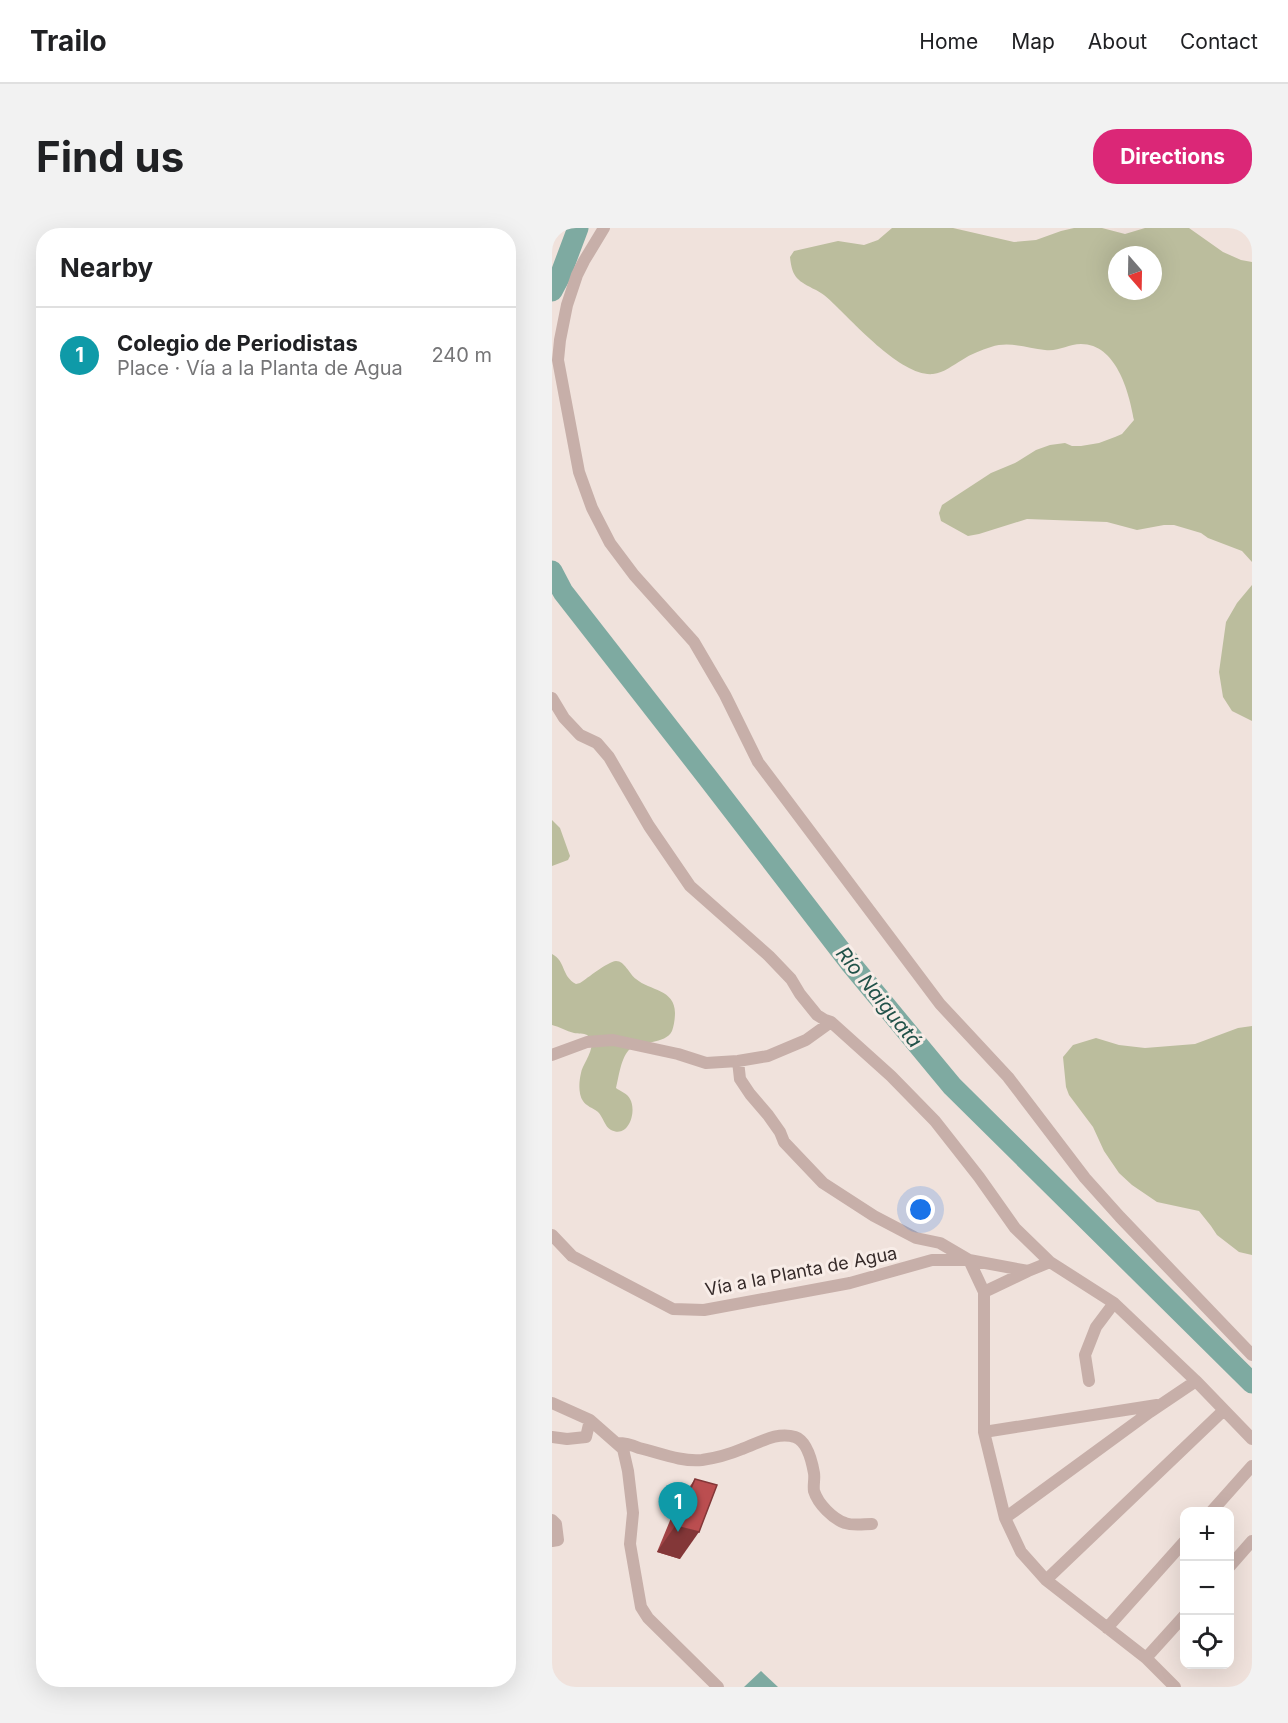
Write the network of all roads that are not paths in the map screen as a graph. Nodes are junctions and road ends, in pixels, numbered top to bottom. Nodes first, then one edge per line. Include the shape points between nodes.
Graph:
1 (604, 228) edge
2 (552, 698) edge
3 (831, 1022) junction
4 (552, 1055) edge
5 (738, 1061) junction
6 (552, 1235) edge
7 (969, 1260) junction
8 (1050, 1262) junction
9 (1028, 1271) junction
10 (984, 1292) junction
11 (1114, 1303) junction
12 (1252, 1355) edge
13 (1089, 1381) dead end
14 (1196, 1381) junction
15 (552, 1403) edge
16 (1161, 1404) junction
17 (1224, 1410) junction
18 (590, 1420) junction
19 (984, 1432) junction
20 (552, 1437) edge
21 (1252, 1439) edge
22 (617, 1443) junction
23 (1252, 1466) edge
24 (1215, 1507) edge
25 (1005, 1518) junction
26 (552, 1520) edge
27 (872, 1524) dead end
28 (552, 1541) edge
29 (1252, 1541) edge
30 (1180, 1548) edge
31 (1234, 1561) edge
32 (1046, 1580) junction
33 (1180, 1621) edge
34 (1107, 1628) junction
35 (1146, 1658) junction
36 (718, 1687) edge
37 (1175, 1687) edge

1 - 12 street via 571,290 558,360 579,472 600,525 621,560 694,642 758,762 940,1004 1008,1077 1085,1178
2 - 3 street via 580,735 597,743 609,757 690,885 769,956 817,1015
3 - 5 street via 806,1040 768,1056
3 - 8 street via 935,1121 1015,1228
4 - 5 street via 587,1042 613,1040 706,1063
5 - 7 street via 740,1079 784,1142 823,1183 874,1216 916,1238 940,1243
6 - 7 street, Vía a la Planta de Agua via 572,1256 673,1309 705,1310 850,1283 932,1260
7 - 9 street
7 - 10 street
8 - 9 street
8 - 11 street
9 - 10 street
10 - 19 street
11 - 13 street via 1096,1327 1085,1355
11 - 14 street
14 - 16 street
14 - 17 street
15 - 18 street
16 - 19 street
16 - 25 street
17 - 21 street
17 - 32 street
18 - 20 street via 586,1437
18 - 22 street
19 - 25 street
22 - 27 street via 693,1460 736,1452 771,1437 795,1437 804,1444 809,1456 814,1492 825,1509 843,1523
22 - 36 street via 623,1449 628,1471 633,1513 630,1544 641,1607
23 - 24 street
25 - 32 street via 1021,1552
26 - 28 street via 558,1540
29 - 31 street
30 - 34 street
32 - 34 street
33 - 35 street
34 - 35 street
35 - 37 street

